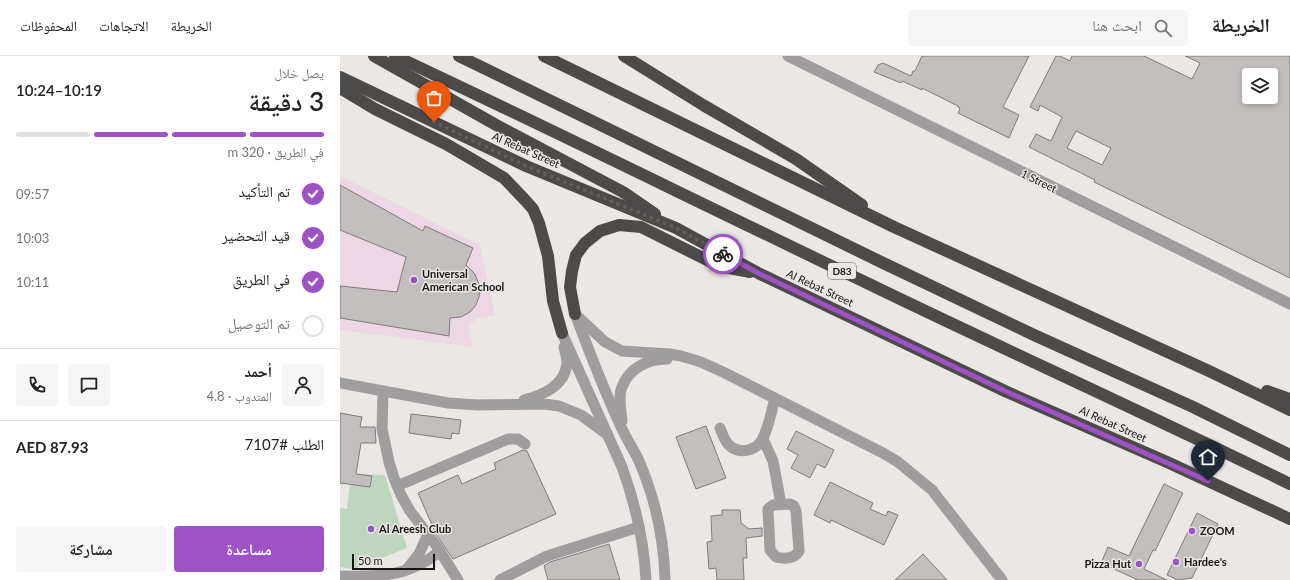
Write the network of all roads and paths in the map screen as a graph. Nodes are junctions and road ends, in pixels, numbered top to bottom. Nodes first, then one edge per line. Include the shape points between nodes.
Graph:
1 (374, 56) edge
2 (395, 56) edge
3 (459, 56) edge
4 (544, 56) edge
5 (624, 56) edge
6 (788, 56) edge
7 (340, 77) edge
8 (340, 88) edge
9 (894, 227) junction
10 (676, 228) junction
11 (760, 274) junction
12 (1290, 304) edge
13 (575, 314) junction
14 (562, 333) junction
15 (681, 356) junction
16 (1209, 371) junction
17 (340, 383) edge
18 (388, 392) junction
19 (775, 399) junction
20 (1290, 399) edge
21 (511, 404) junction
22 (1290, 410) edge
23 (720, 428) dead end
24 (622, 429) junction
25 (608, 435) junction
26 (763, 438) junction
27 (525, 444) dead end
28 (1290, 455) edge
29 (1290, 484) edge
30 (397, 486) junction
31 (781, 504) junction
32 (1290, 519) edge
33 (639, 527) junction
34 (428, 534) junction
35 (440, 551) junction
36 (407, 569) junction
37 (340, 576) edge
38 (458, 580) edge
39 (500, 580) edge
40 (646, 580) edge
41 (665, 580) edge
42 (1002, 580) edge

1 - 10 highway via 623,192
2 - 29 highway, Al Rebat Street / D83
3 - 28 highway, D83 via 879,261 1193,407
4 - 9 highway
5 - 9 highway via 796,159
6 - 12 street, 1 Street
7 - 10 highway, Al Rebat Street via 526,166
8 - 14 highway via 504,178 525,200 533,209 548,256 553,301
9 - 16 highway
10 - 11 highway, Al Rebat Street
11 - 13 highway via 719,266 642,227 619,225 600,231 585,243 576,255 570,287
11 - 32 highway, Al Rebat Street via 1007,392
13 - 15 street via 605,342 622,351
13 - 24 street via 590,356
14 - 21 street via 567,362 562,377 545,394
14 - 25 street
15 - 19 street via 701,362
15 - 24 street via 641,364 631,373 621,387
16 - 20 highway
16 - 22 highway
17 - 18 street
18 - 21 street via 448,403
18 - 30 street via 382,427
19 - 26 street
19 - 42 street via 883,453 921,480 941,501
21 - 25 street via 567,408
23 - 26 street via 728,444 738,450 750,450
24 - 41 street via 639,461 654,505 663,552
25 - 33 street via 629,486
26 - 31 street via 773,461
27 - 30 street via 518,439 508,439
30 - 34 street via 410,511
31 - 31 street via 792,504 796,510 799,549 798,554 793,557 776,557 770,550 768,509 770,506
33 - 39 street via 547,556
33 - 40 street
34 - 35 street
34 - 36 street via 419,554
35 - 36 street via 425,562
35 - 38 street
36 - 37 street via 381,576

